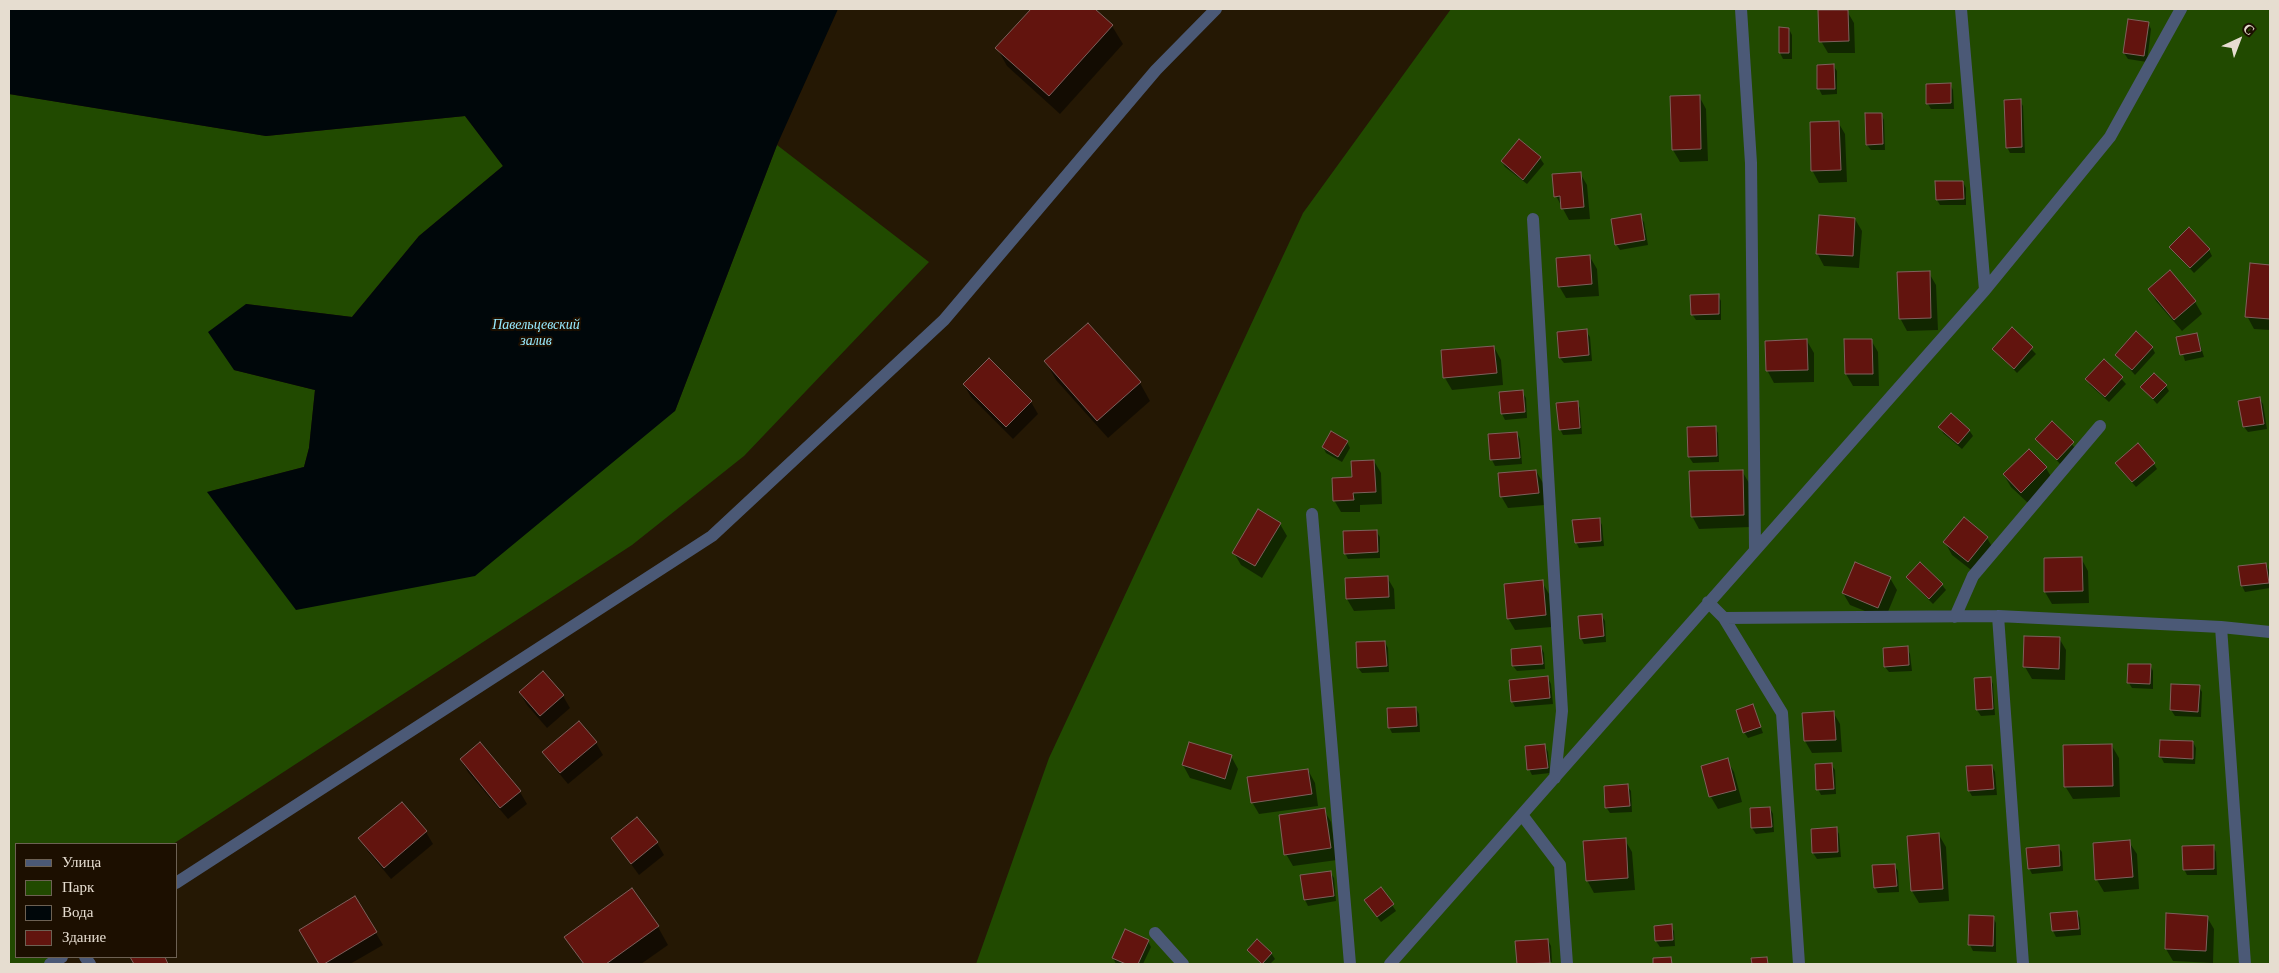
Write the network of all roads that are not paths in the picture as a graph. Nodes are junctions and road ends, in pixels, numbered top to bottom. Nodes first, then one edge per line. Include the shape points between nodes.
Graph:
1 (1216, 9) edge
2 (1740, 9) edge
3 (1961, 9) edge
4 (2182, 9) edge
5 (1533, 218) dead end
6 (1985, 290) junction
7 (2100, 426) dead end
8 (1312, 514) dead end
9 (1755, 549) junction
10 (1708, 602) junction
11 (1998, 616) junction
12 (1955, 617) junction
13 (1724, 618) junction
14 (2221, 627) junction
15 (2270, 632) edge
16 (1555, 778) junction
17 (1522, 815) junction
18 (178, 882) edge
19 (1154, 933) dead end
20 (1183, 964) edge
21 (1350, 964) edge
22 (1390, 964) edge
23 (1567, 964) edge
24 (1799, 964) edge
25 (2023, 964) edge
26 (2245, 964) edge

1 - 18 street via 1156,70 944,320 712,536
2 - 9 street via 1751,163
3 - 6 street
4 - 6 street via 2110,137
5 - 16 street via 1562,711
6 - 9 street
7 - 12 street via 1973,576
8 - 21 street
9 - 10 street
10 - 13 street
10 - 16 street
11 - 12 street
11 - 14 street
11 - 25 street
12 - 13 street
13 - 24 street via 1782,713
14 - 15 street
14 - 26 street
16 - 17 street
17 - 22 street
17 - 23 street via 1560,865
19 - 20 street

